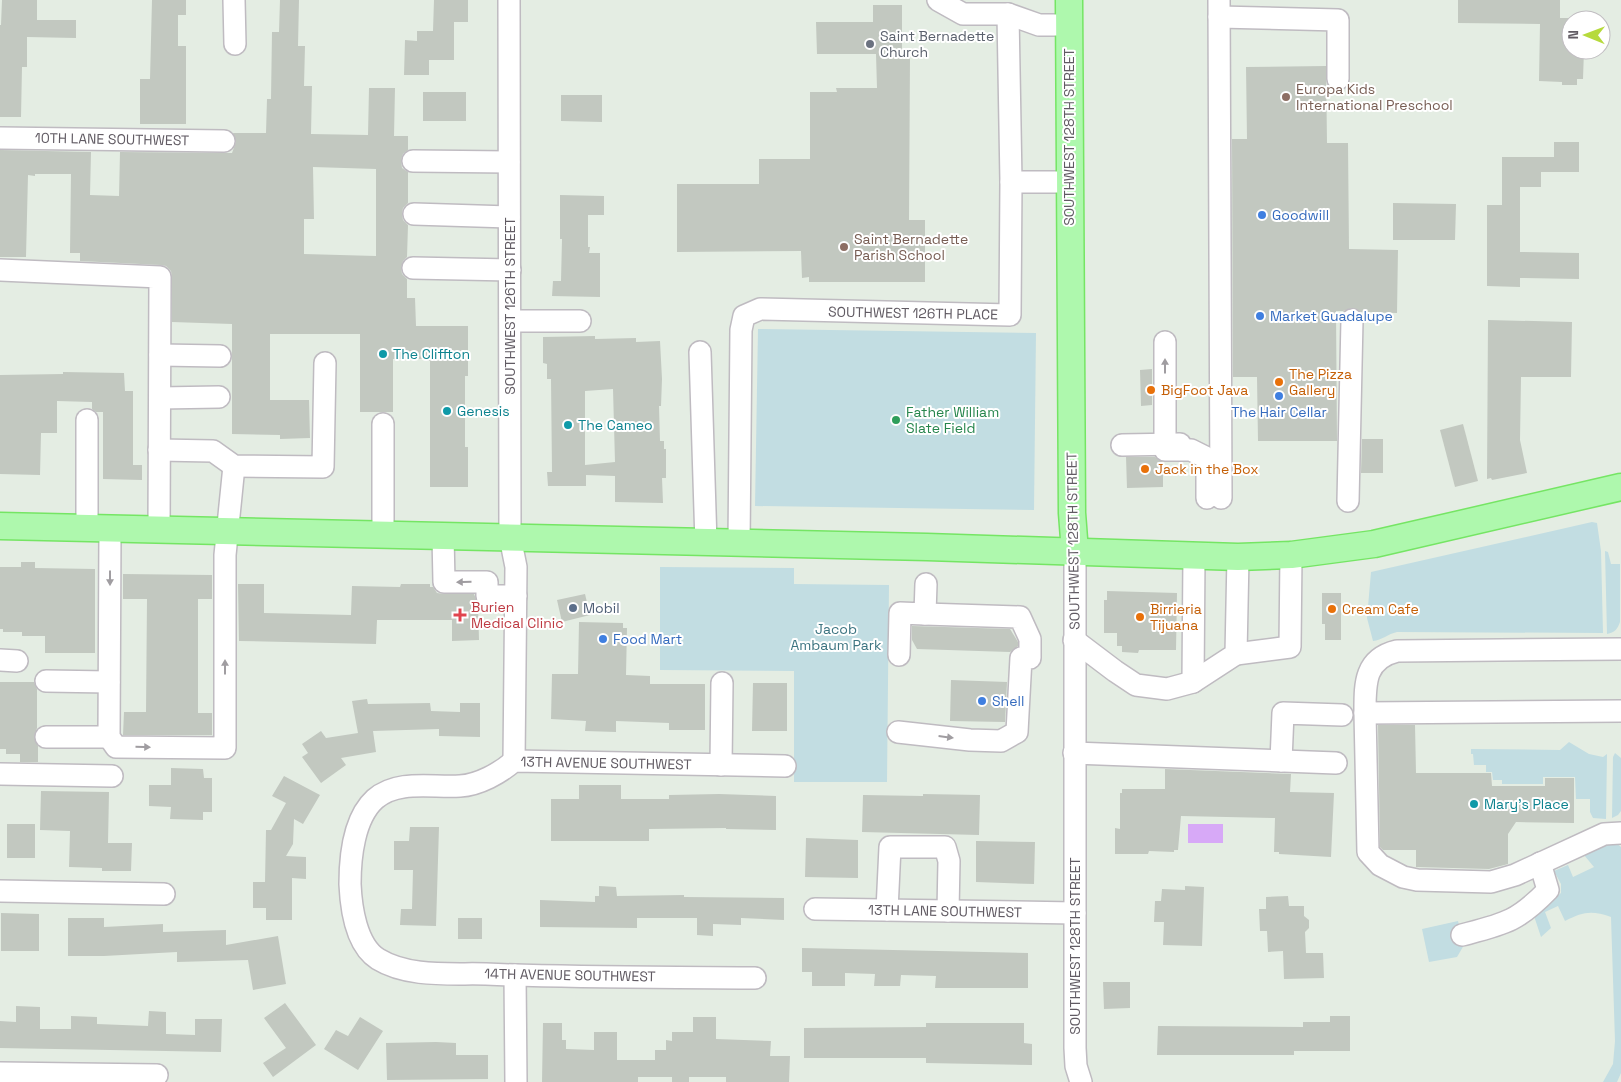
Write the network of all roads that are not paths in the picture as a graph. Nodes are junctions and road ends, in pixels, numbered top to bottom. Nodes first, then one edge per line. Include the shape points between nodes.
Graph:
1 (234, 0) edge
2 (509, 0) edge
3 (938, 0) edge
4 (1219, 9) edge
5 (1069, 12) edge
6 (1008, 14) junction
7 (235, 44) dead end
8 (1338, 79) dead end
9 (0, 138) edge
10 (224, 141) dead end
11 (413, 161) dead end
12 (509, 162) junction
13 (1011, 182) junction
14 (1069, 182) junction
15 (414, 214) dead end
16 (509, 217) junction
17 (413, 268) dead end
18 (0, 270) edge
19 (510, 270) junction
20 (1352, 320) dead end
21 (510, 321) junction
22 (580, 321) dead end
23 (1165, 342) dead end
24 (700, 352) dead end
25 (160, 355) junction
26 (220, 356) dead end
27 (325, 363) dead end
28 (220, 397) dead end
29 (160, 398) junction
30 (87, 420) dead end
31 (383, 424) dead end
32 (1165, 444) junction
33 (1222, 444) junction
34 (1123, 448) dead end
35 (159, 450) junction
36 (234, 466) junction
37 (1621, 488) edge
38 (1348, 501) dead end
39 (0, 526) edge
40 (99, 529) junction
41 (159, 531) junction
42 (227, 532) junction
43 (383, 535) junction
44 (443, 536) junction
45 (510, 537) junction
46 (706, 543) junction
47 (739, 544) junction
48 (1075, 552) junction
49 (1291, 555) junction
50 (1194, 556) junction
51 (1238, 557) junction
52 (926, 584) dead end
53 (516, 596) junction
54 (925, 614) junction
55 (1074, 640) junction
56 (1621, 649) edge
57 (1236, 654) junction
58 (899, 655) dead end
59 (46, 681) dead end
60 (110, 682) junction
61 (1192, 682) junction
62 (722, 683) dead end
63 (1621, 711) edge
64 (1364, 713) junction
65 (1342, 715) dead end
66 (898, 732) dead end
67 (46, 737) dead end
68 (110, 737) junction
69 (1074, 754) junction
70 (514, 761) junction
71 (1281, 761) junction
72 (1336, 763) dead end
73 (721, 764) junction
74 (785, 766) dead end
75 (0, 774) edge
76 (112, 776) dead end
77 (1621, 833) edge
78 (1540, 863) junction
79 (0, 891) edge
80 (164, 894) dead end
81 (815, 909) dead end
82 (887, 910) junction
83 (948, 911) junction
84 (1075, 913) junction
85 (1462, 935) dead end
86 (386, 963) joint
87 (516, 975) junction
88 (755, 978) dead end
89 (0, 1073) edge
90 (157, 1075) dead end
91 (516, 1082) edge
92 (1081, 1082) edge

1 - 7 street
2 - 12 street, SOUTHWEST 126TH STREET
3 - 6 street via 962,14
4 - 8 street via 1338,20
4 - 33 street
5 - 6 street via 1039,25
5 - 14 main road, SOUTHWEST 128TH STREET
6 - 13 street, SOUTHWEST 126TH PLACE
9 - 10 street, 10TH LANE SOUTHWEST
11 - 12 street
12 - 16 street, SOUTHWEST 126TH STREET
13 - 14 street
13 - 47 street, SOUTHWEST 126TH PLACE via 1010,315 760,309 744,316 741,330
14 - 48 main road, SOUTHWEST 128TH STREET
15 - 16 street
16 - 19 street, SOUTHWEST 126TH STREET
17 - 19 street
18 - 25 street via 160,277
19 - 21 street, SOUTHWEST 126TH STREET
20 - 38 street
21 - 22 street
21 - 45 street, SOUTHWEST 126TH STREET
32 -> 23 street
24 - 46 street
25 - 26 street
25 - 29 street
27 - 36 street via 323,466
28 - 29 street
29 - 35 street
30 - 40 street
31 - 43 street
32 - 33 street
32 - 33 street via 1165,450 1191,450 1204,456 1214,498
32 - 34 street
35 - 36 street via 213,450
35 - 41 street
36 - 42 street
37 - 49 main road via 1374,544
39 - 40 main road
40 - 41 main road
40 -> 60 street
41 - 42 main road
42 - 43 main road
68 -> 42 street via 116,747 224,748
43 - 44 main road
44 - 45 main road
53 -> 44 street via 487,596 487,582 444,582
45 - 46 main road
45 - 53 street, SOUTHWEST 126TH STREET via 516,567
46 - 47 main road
47 - 48 main road
48 - 50 main road
48 - 55 street, SOUTHWEST 128TH STREET
49 - 51 main road
49 - 57 street via 1290,647
50 - 51 main road
50 - 61 street
51 - 57 street
52 - 54 street
53 - 70 street, SOUTHWEST 126TH STREET
54 - 58 street via 900,613
66 -> 54 street via 1001,742 1017,732 1033,646 1020,617
55 - 61 street via 1136,685 1167,689
55 - 69 street, SOUTHWEST 128TH STREET
56 - 64 street via 1387,653 1377,660 1365,683
57 - 61 street
59 - 60 street
60 - 68 street
62 - 73 street
63 - 64 street
64 - 78 street via 1367,844 1368,852 1380,865 1402,877 1417,880 1491,882
65 - 71 street via 1283,713
67 - 68 street
69 - 71 street
69 - 84 street, SOUTHWEST 128TH STREET
70 - 73 street, 13TH AVENUE SOUTHWEST
70 - 86 street, 13TH AVENUE SOUTHWEST via 494,775 462,786 420,786 386,792 367,809 355,840 350,867 355,922 368,949
71 - 72 street
73 - 74 street, 13TH AVENUE SOUTHWEST
75 - 76 street
77 - 78 street via 1604,834
78 - 85 street via 1548,890 1532,906 1504,924
79 - 80 street
81 - 82 street, 13TH LANE SOUTHWEST
82 - 83 street, 13TH LANE SOUTHWEST
82 - 83 street via 890,847 945,846 949,861
83 - 84 street, 13TH LANE SOUTHWEST
84 - 92 street, SOUTHWEST 128TH STREET via 1075,1048
86 - 87 street, 14TH AVENUE SOUTHWEST via 422,972
87 - 88 street, 14TH AVENUE SOUTHWEST
87 - 91 street
89 - 90 street

